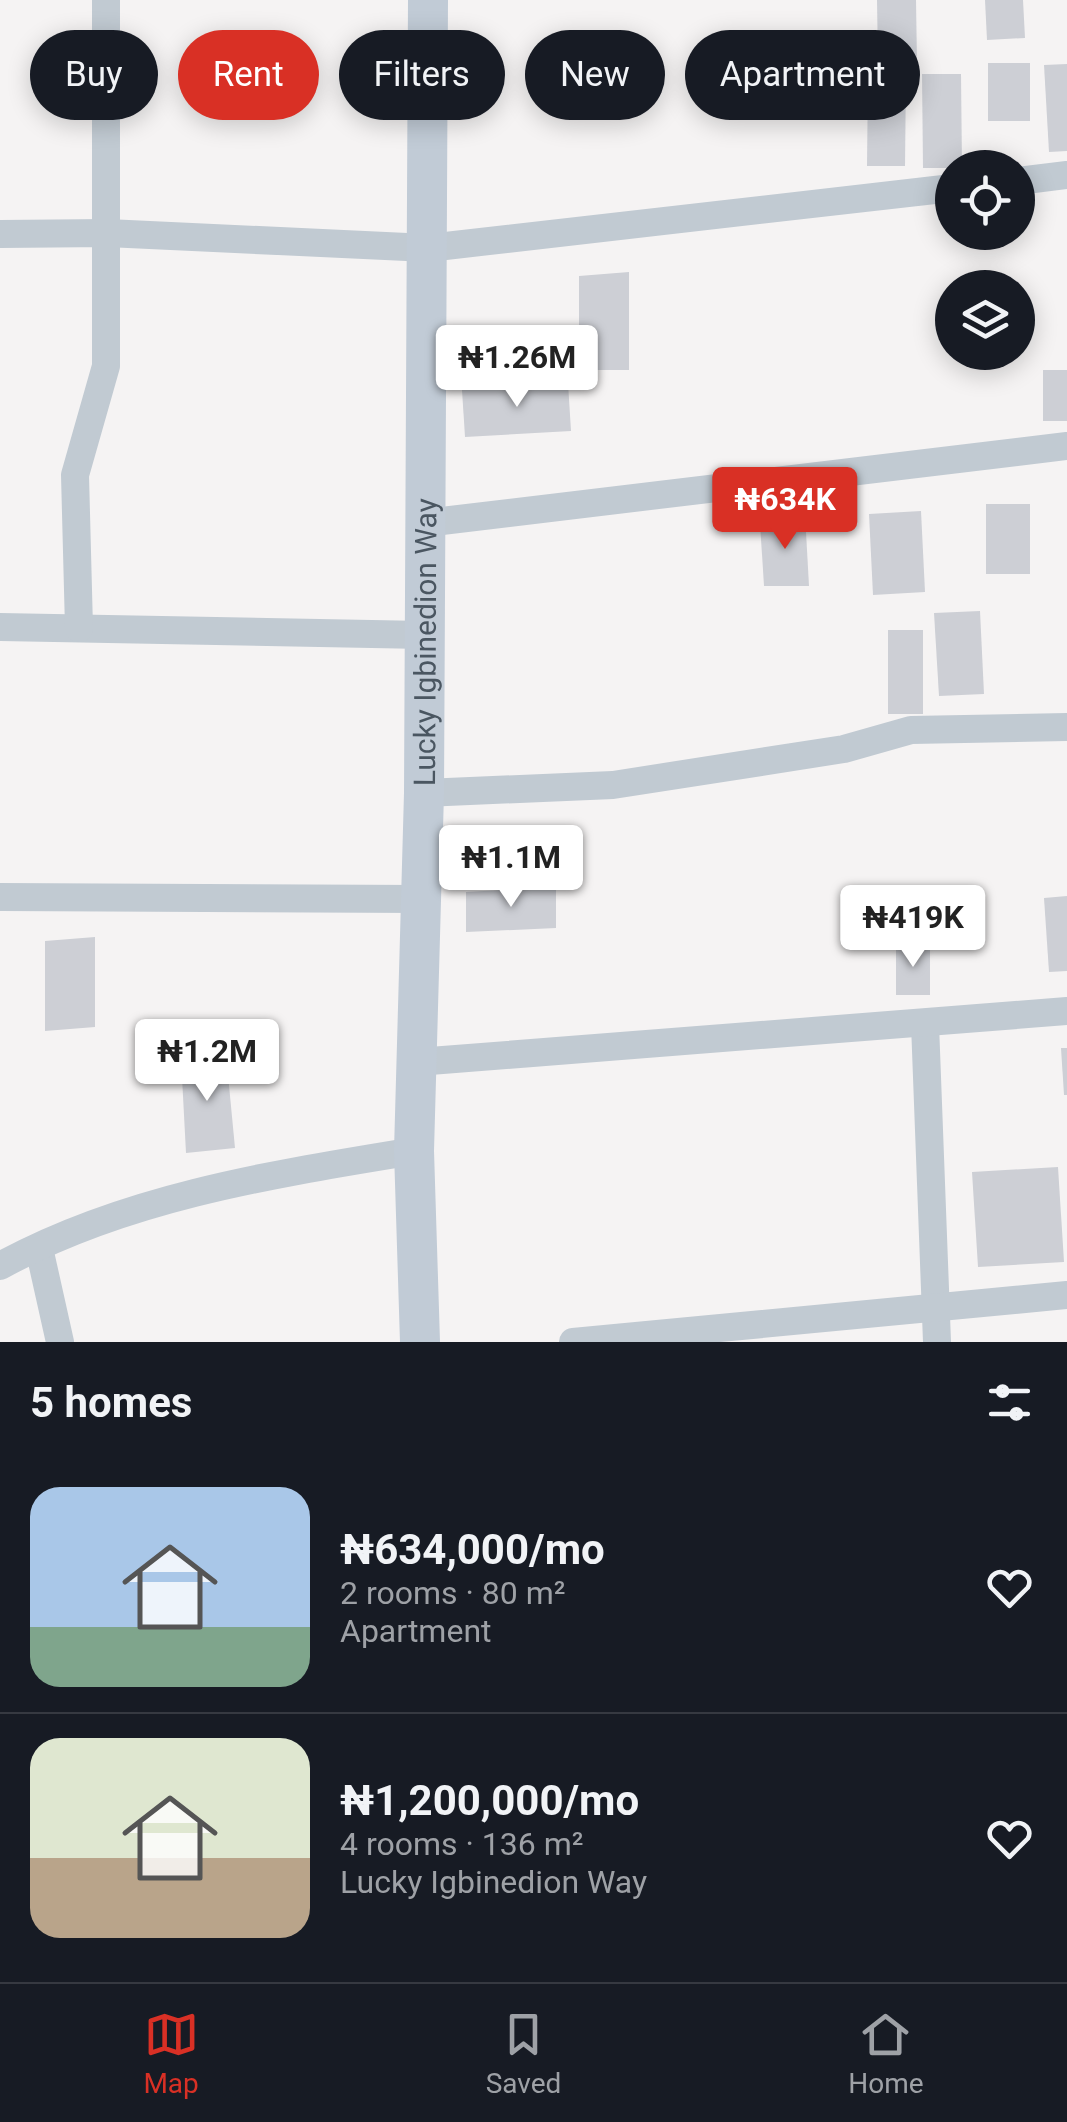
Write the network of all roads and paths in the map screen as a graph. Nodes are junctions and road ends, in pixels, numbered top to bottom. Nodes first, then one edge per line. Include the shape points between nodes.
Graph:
1 (106, 0) edge
2 (428, 0) edge
3 (1067, 175) edge
4 (1035, 179) edge
5 (935, 190) edge
6 (107, 233) junction
7 (0, 234) edge
8 (428, 248) junction
9 (1067, 446) edge
10 (426, 523) junction
11 (0, 626) edge
12 (79, 628) junction
13 (424, 636) junction
14 (1067, 727) edge
15 (424, 793) junction
16 (0, 897) edge
17 (421, 899) junction
18 (1067, 1011) edge
19 (924, 1024) junction
20 (416, 1062) junction
21 (414, 1151) junction
22 (39, 1248) junction
23 (0, 1266) edge
24 (1067, 1294) edge
25 (936, 1308) junction
26 (60, 1342) edge
27 (420, 1342) edge
28 (573, 1342) edge
29 (937, 1342) edge

1 - 6 street
2 - 8 street, Lucky Igbinedion Way
3 - 4 street
5 - 8 street
6 - 7 street
6 - 8 street
6 - 12 street via 104,380 75,475
8 - 10 street, Lucky Igbinedion Way
9 - 10 street
10 - 13 street, Lucky Igbinedion Way
11 - 12 street
12 - 13 street
13 - 15 street, Lucky Igbinedion Way
14 - 15 street via 912,730 844,749 614,785
15 - 17 street, Lucky Igbinedion Way
16 - 17 street
17 - 20 street, Lucky Igbinedion Way
18 - 19 street
19 - 20 street
19 - 25 street
20 - 21 street, Lucky Igbinedion Way
21 - 22 street via 204,1192 96,1222
21 - 27 street, Lucky Igbinedion Way
22 - 23 street
22 - 26 street
24 - 25 street
25 - 28 street
25 - 29 street

